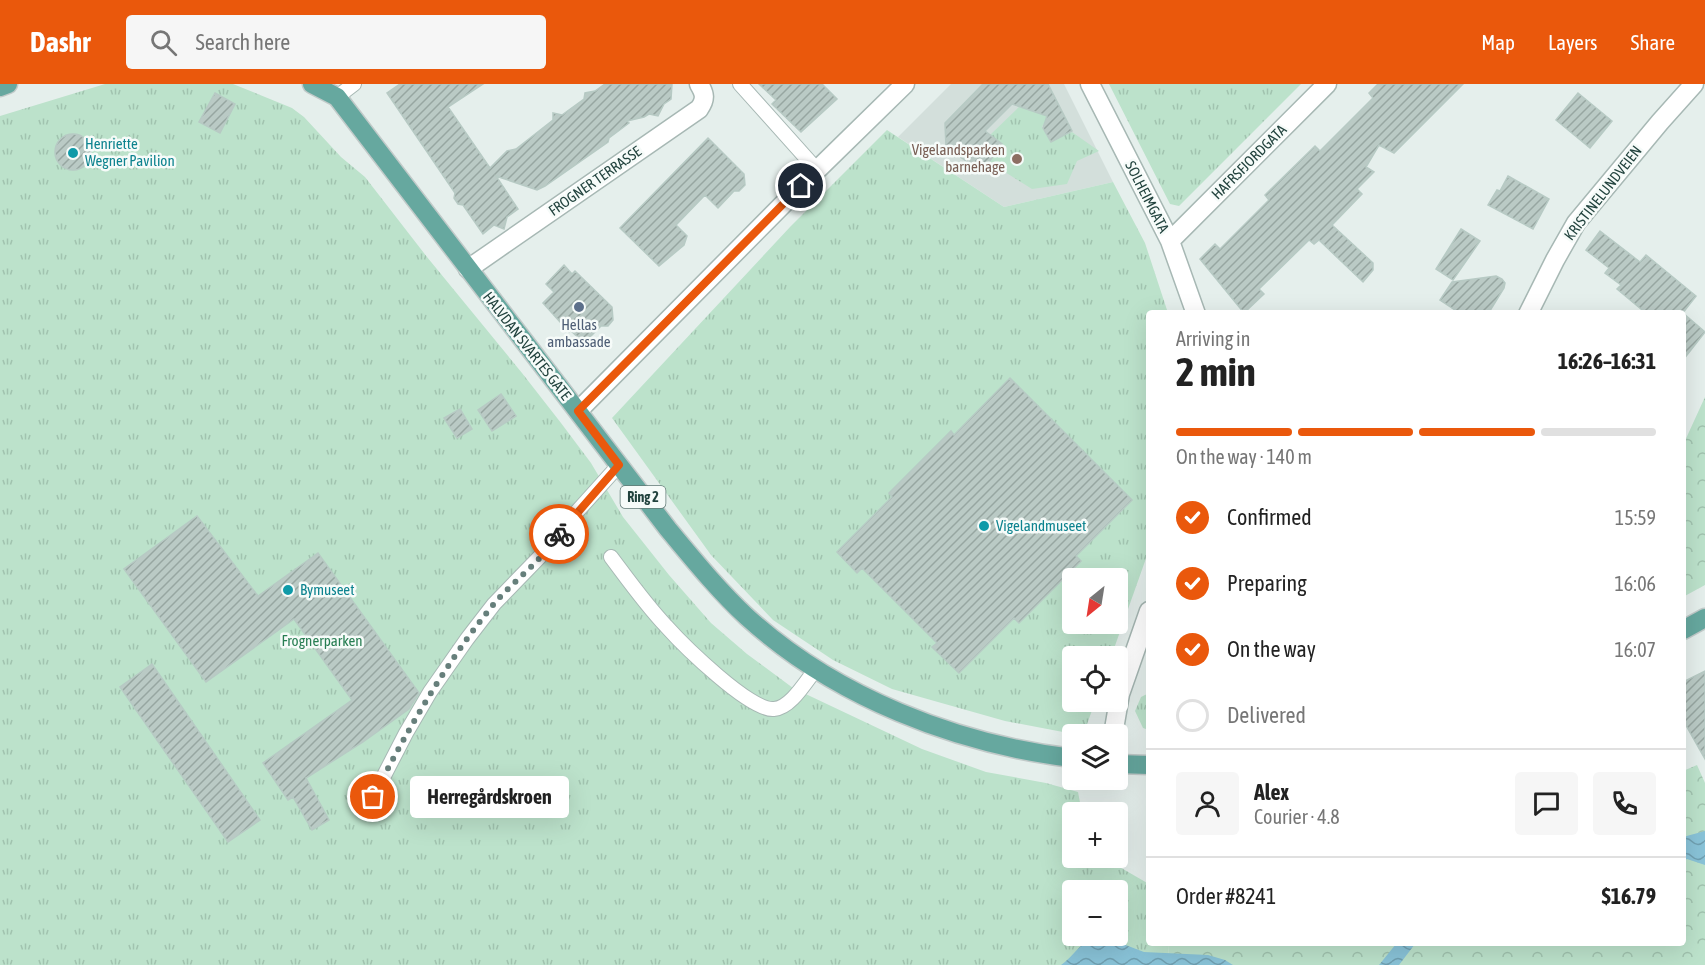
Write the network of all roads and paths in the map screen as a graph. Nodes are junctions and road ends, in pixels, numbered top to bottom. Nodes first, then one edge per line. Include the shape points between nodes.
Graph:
1 (9, 84) edge
2 (312, 84) edge
3 (354, 84) edge
4 (699, 84) edge
5 (740, 84) edge
6 (905, 84) edge
7 (1090, 84) edge
8 (1327, 84) edge
9 (1694, 84) edge
10 (0, 87) edge
11 (335, 91) edge
12 (817, 170) junction
13 (1170, 241) junction
14 (468, 270) junction
15 (1195, 310) edge
16 (1530, 310) edge
17 (578, 411) junction
18 (619, 465) junction
19 (611, 558) dead end
20 (1705, 618) edge
21 (1686, 628) edge
22 (1146, 631) edge
23 (1142, 657) edge
24 (816, 669) junction
25 (1115, 724) edge
26 (1062, 756) edge
27 (1128, 764) edge
28 (1146, 765) edge
29 (373, 797) dead end

1 - 10 main road
2 - 11 main road, HALVDAN SVARTES GATE / Ring 2
3 - 11 lane
4 - 14 street, FROGNER TERRASSE via 705,94 699,109
5 - 12 lane
6 - 12 street
7 - 13 street, SOLHEIMGATA
8 - 13 street, HAFRSFJORDGATA
9 - 16 street, KRISTINELUNDVEIEN via 1576,224
11 - 14 main road, HALVDAN SVARTES GATE / Ring 2
12 - 17 street
13 - 15 street, SOLHEIMGATA
14 - 17 main road, HALVDAN SVARTES GATE / Ring 2
17 - 18 main road, HALVDAN SVARTES GATE / Ring 2
18 - 24 main road, HALVDAN SVARTES GATE / Ring 2 via 718,586 748,617
18 - 29 lane via 467,639 430,692
19 - 24 lane via 666,627 705,665 759,707 781,708
20 - 21 main road
22 - 23 street
23 - 25 street via 1120,694
24 - 26 main road, HALVDAN SVARTES GATE / Ring 2 via 856,692 954,732
27 - 28 main road

